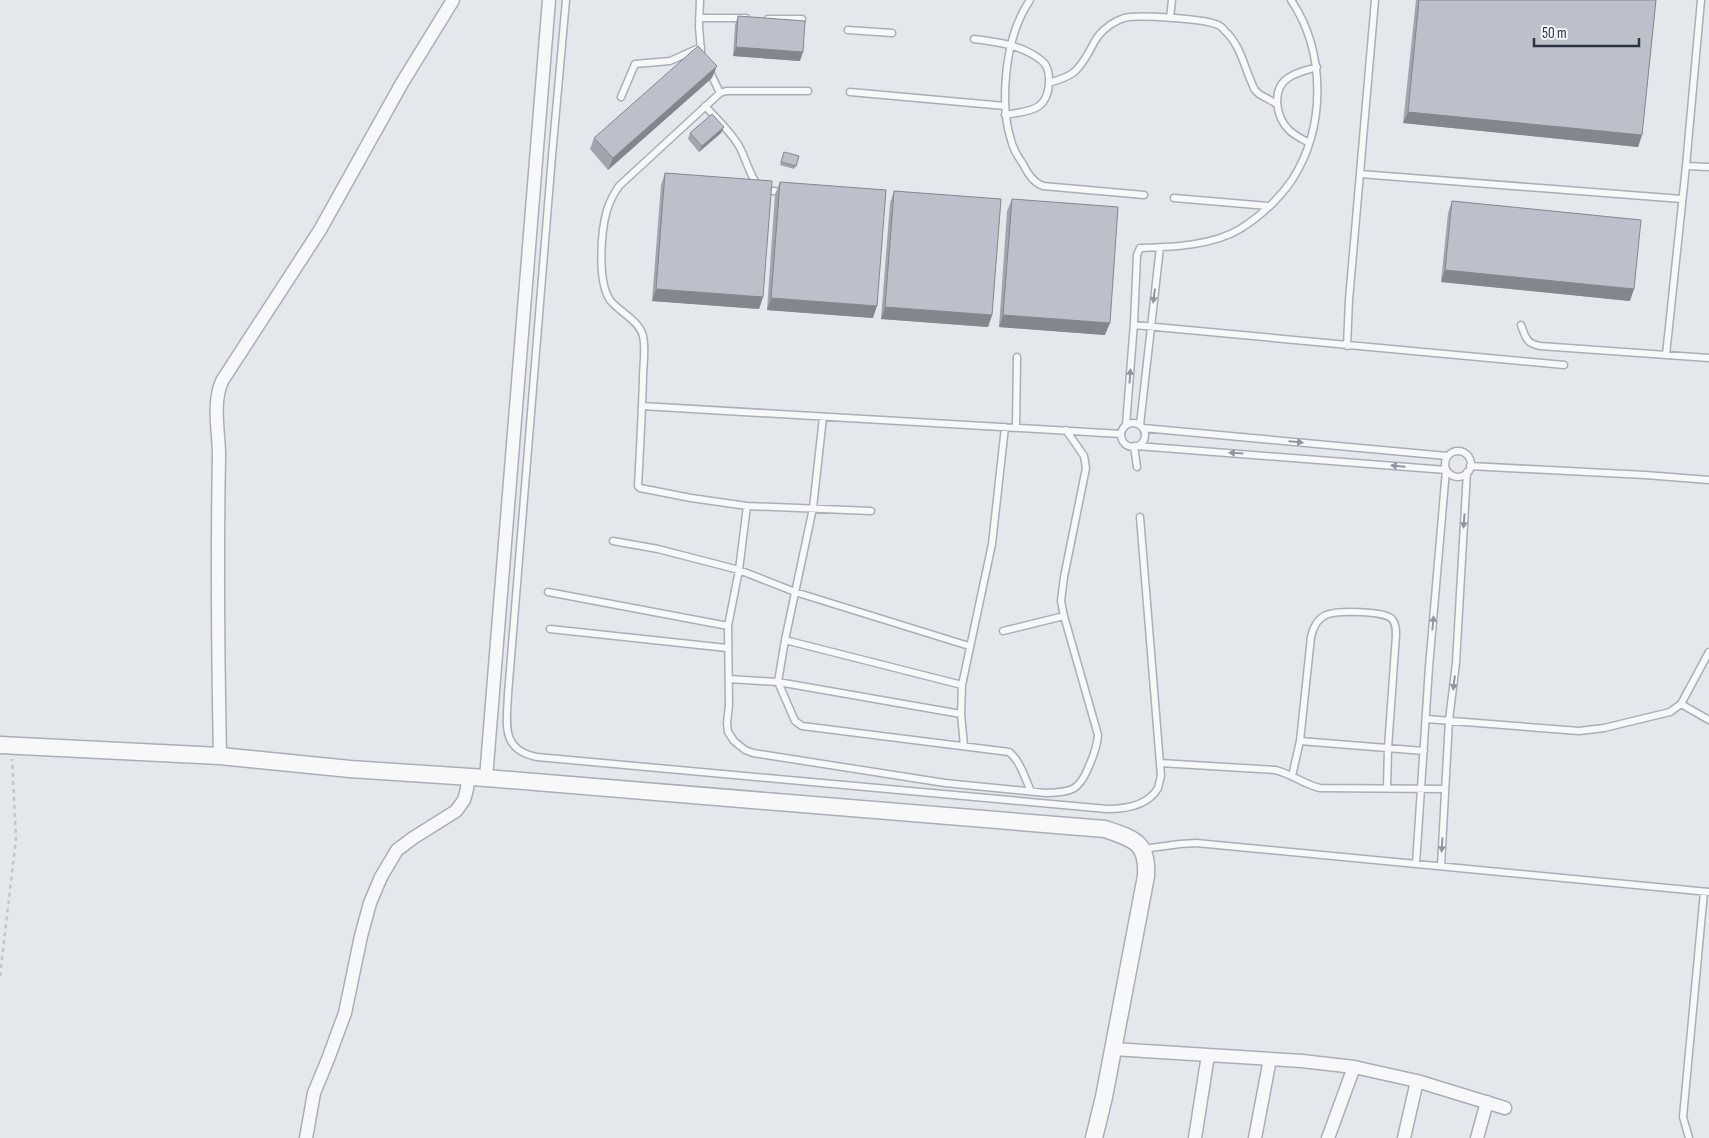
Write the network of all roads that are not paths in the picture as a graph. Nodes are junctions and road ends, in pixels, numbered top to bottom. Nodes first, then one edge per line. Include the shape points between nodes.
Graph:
1 (453, 0) edge
2 (549, 0) edge
3 (566, 0) edge
4 (700, 0) edge
5 (1030, 0) edge
6 (1172, 0) edge
7 (1291, 0) edge
8 (1375, 0) edge
9 (1700, 0) edge
10 (699, 18) junction
11 (755, 18) edge
12 (765, 18) edge
13 (1170, 18) junction
14 (802, 19) edge
15 (848, 30) dead end
16 (892, 33) dead end
17 (974, 39) dead end
18 (1011, 44) junction
19 (701, 47) junction
20 (703, 56) edge
21 (1317, 67) junction
22 (708, 68) edge
23 (1049, 83) junction
24 (808, 91) dead end
25 (850, 92) dead end
26 (720, 93) junction
27 (621, 97) dead end
28 (1277, 104) junction
29 (705, 106) junction
30 (1005, 106) junction
31 (1005, 115) junction
32 (1309, 143) junction
33 (1686, 166) junction
34 (1709, 167) edge
35 (1360, 174) junction
36 (790, 192) edge
37 (1144, 195) dead end
38 (1174, 198) dead end
39 (1682, 199) junction
40 (1268, 206) junction
41 (1160, 247) junction
42 (1521, 324) dead end
43 (1134, 325) junction
44 (1151, 327) junction
45 (1347, 346) junction
46 (1666, 355) junction
47 (1016, 357) dead end
48 (1709, 358) edge
49 (1564, 365) dead end
50 (642, 406) junction
51 (823, 417) junction
52 (1126, 425) junction
53 (1005, 427) junction
54 (1016, 427) junction
55 (1142, 427) junction
56 (1066, 430) junction
57 (1121, 434) junction
58 (1135, 446) junction
59 (1447, 456) junction
60 (1137, 467) dead end
61 (1469, 469) junction
62 (1446, 470) junction
63 (1709, 480) edge
64 (746, 506) junction
65 (813, 508) junction
66 (871, 511) dead end
67 (1140, 517) dead end
68 (613, 541) dead end
69 (739, 570) junction
70 (548, 592) dead end
71 (795, 592) junction
72 (1064, 616) junction
73 (728, 626) junction
74 (550, 629) dead end
75 (1003, 631) dead end
76 (785, 640) junction
77 (969, 646) junction
78 (728, 648) junction
79 (1709, 652) edge
80 (729, 679) junction
81 (778, 682) junction
82 (962, 685) junction
83 (1681, 704) junction
84 (962, 714) junction
85 (1426, 718) junction
86 (1449, 720) junction
87 (1709, 720) edge
88 (1300, 741) junction
89 (6, 745) edge
90 (964, 746) junction
91 (1388, 748) junction
92 (1424, 750) junction
93 (220, 756) junction
94 (1160, 763) junction
95 (1292, 776) junction
96 (468, 777) junction
97 (486, 778) junction
98 (1387, 788) junction
99 (1422, 789) junction
100 (1445, 789) junction
101 (1031, 792) junction
102 (1143, 849) junction
103 (1416, 864) junction
104 (1441, 866) junction
105 (1706, 892) edge
106 (1113, 1049) junction
107 (1208, 1055) junction
108 (1270, 1059) junction
109 (1354, 1067) junction
110 (1417, 1081) junction
111 (1487, 1102) junction
112 (1505, 1108) dead end
113 (306, 1138) edge
114 (1094, 1138) edge
115 (1195, 1138) edge
116 (1254, 1138) edge
117 (1328, 1138) edge
118 (1404, 1138) edge
119 (1477, 1138) edge
120 (1689, 1138) edge

1 - 93 street via 402,83 320,230 218,390
2 - 97 street
3 - 94 lane via 508,694 507,730 514,745 527,755 537,757 1107,809 1131,807 1148,797 1157,788 1161,776
4 - 10 lane
5 - 18 lane
6 - 13 lane
7 - 21 lane via 1305,25
8 - 35 lane
9 - 33 lane
10 - 11 lane
10 - 19 lane
12 - 14 lane
13 - 23 lane via 1137,16 1115,22 1099,36 1074,73
13 - 28 lane via 1218,25 1235,41 1255,90
15 - 16 lane
17 - 18 lane
18 - 23 lane via 1041,60 1046,66
18 - 30 lane
19 - 20 lane
19 - 27 lane via 670,62 636,64
21 - 28 lane via 1286,79 1280,86
21 - 32 lane via 1317,100
22 - 26 lane
23 - 31 lane via 1039,106
24 - 26 lane
25 - 30 lane
26 - 29 lane
28 - 32 lane via 1289,130
29 - 36 lane via 738,145 759,186 770,191
29 - 50 lane via 619,186 605,217 603,286 614,305 634,322 642,336
30 - 31 lane
31 - 37 lane via 1011,142 1038,184
32 - 40 lane via 1292,179
33 - 34 lane
33 - 39 lane
35 - 39 lane
35 - 45 lane
38 - 40 lane
39 - 46 lane
40 - 41 lane via 1238,230 1217,238 1193,245
41 - 43 lane via 1140,248 1138,251
41 -> 44 lane
42 - 46 lane via 1527,340 1540,346
43 - 44 lane
52 -> 43 lane
44 - 45 lane
44 - 55 lane
45 - 49 lane
46 - 48 lane
47 - 54 lane
50 - 51 lane
50 - 64 lane via 638,486 642,490
51 - 53 lane
51 - 65 lane
52 - 55 lane via 1133,423
52 - 57 lane
53 - 54 lane
53 - 77 lane via 992,544
54 - 56 lane
55 - 58 lane via 1144,438
55 -> 59 lane
56 - 57 lane
56 - 72 lane via 1084,456 1086,468 1064,577
57 - 58 lane via 1126,444
58 - 60 lane
62 -> 58 lane
59 - 61 lane via 1463,452 1469,458
59 - 62 lane
61 - 62 lane via 1463,475 1454,476
61 - 63 lane via 1635,474
61 -> 86 lane
85 -> 62 lane
64 - 65 lane
64 - 69 lane
65 - 66 lane
65 - 71 lane
67 - 94 lane
68 - 69 lane
69 - 71 lane
69 - 73 lane
70 - 73 lane
71 - 76 lane
71 - 77 lane
72 - 75 lane
72 - 101 lane via 1095,723 1097,748 1083,781 1077,787 1062,792
73 - 78 lane
74 - 78 lane
76 - 81 lane
76 - 82 lane
77 - 82 lane
78 - 80 lane
79 - 83 lane
80 - 81 lane
80 - 101 lane via 728,732 738,746 753,753 945,783
81 - 84 lane
81 - 90 lane via 795,721 802,726
82 - 84 lane
83 - 86 lane via 1670,712 1579,731
83 - 87 lane
84 - 90 lane
85 - 86 lane
85 - 92 lane
86 - 100 lane
88 - 91 lane
88 - 91 lane via 1314,625 1325,615 1334,613 1385,615 1396,625
88 - 95 lane
89 - 93 street
90 - 101 lane via 1009,752 1017,761
91 - 92 lane
91 - 98 lane
92 - 99 lane
93 - 96 street
94 - 95 lane via 1275,770
95 - 98 lane via 1320,788
96 - 97 street
96 - 113 street via 464,800 456,811 396,850 381,877 370,902 345,1013 314,1093
97 - 102 street via 1105,829 1129,837
98 - 99 lane
99 - 100 lane
99 - 103 lane
100 -> 104 lane
102 - 103 lane via 1196,843
102 - 106 street via 1147,860 1146,876
103 - 104 lane
104 - 105 lane
105 - 120 lane via 1683,1118
106 - 107 street
106 - 114 street
107 - 108 street
107 - 115 street
108 - 109 street
108 - 116 street
109 - 110 street
109 - 117 street
110 - 111 street
110 - 118 street
111 - 112 street
111 - 119 street

